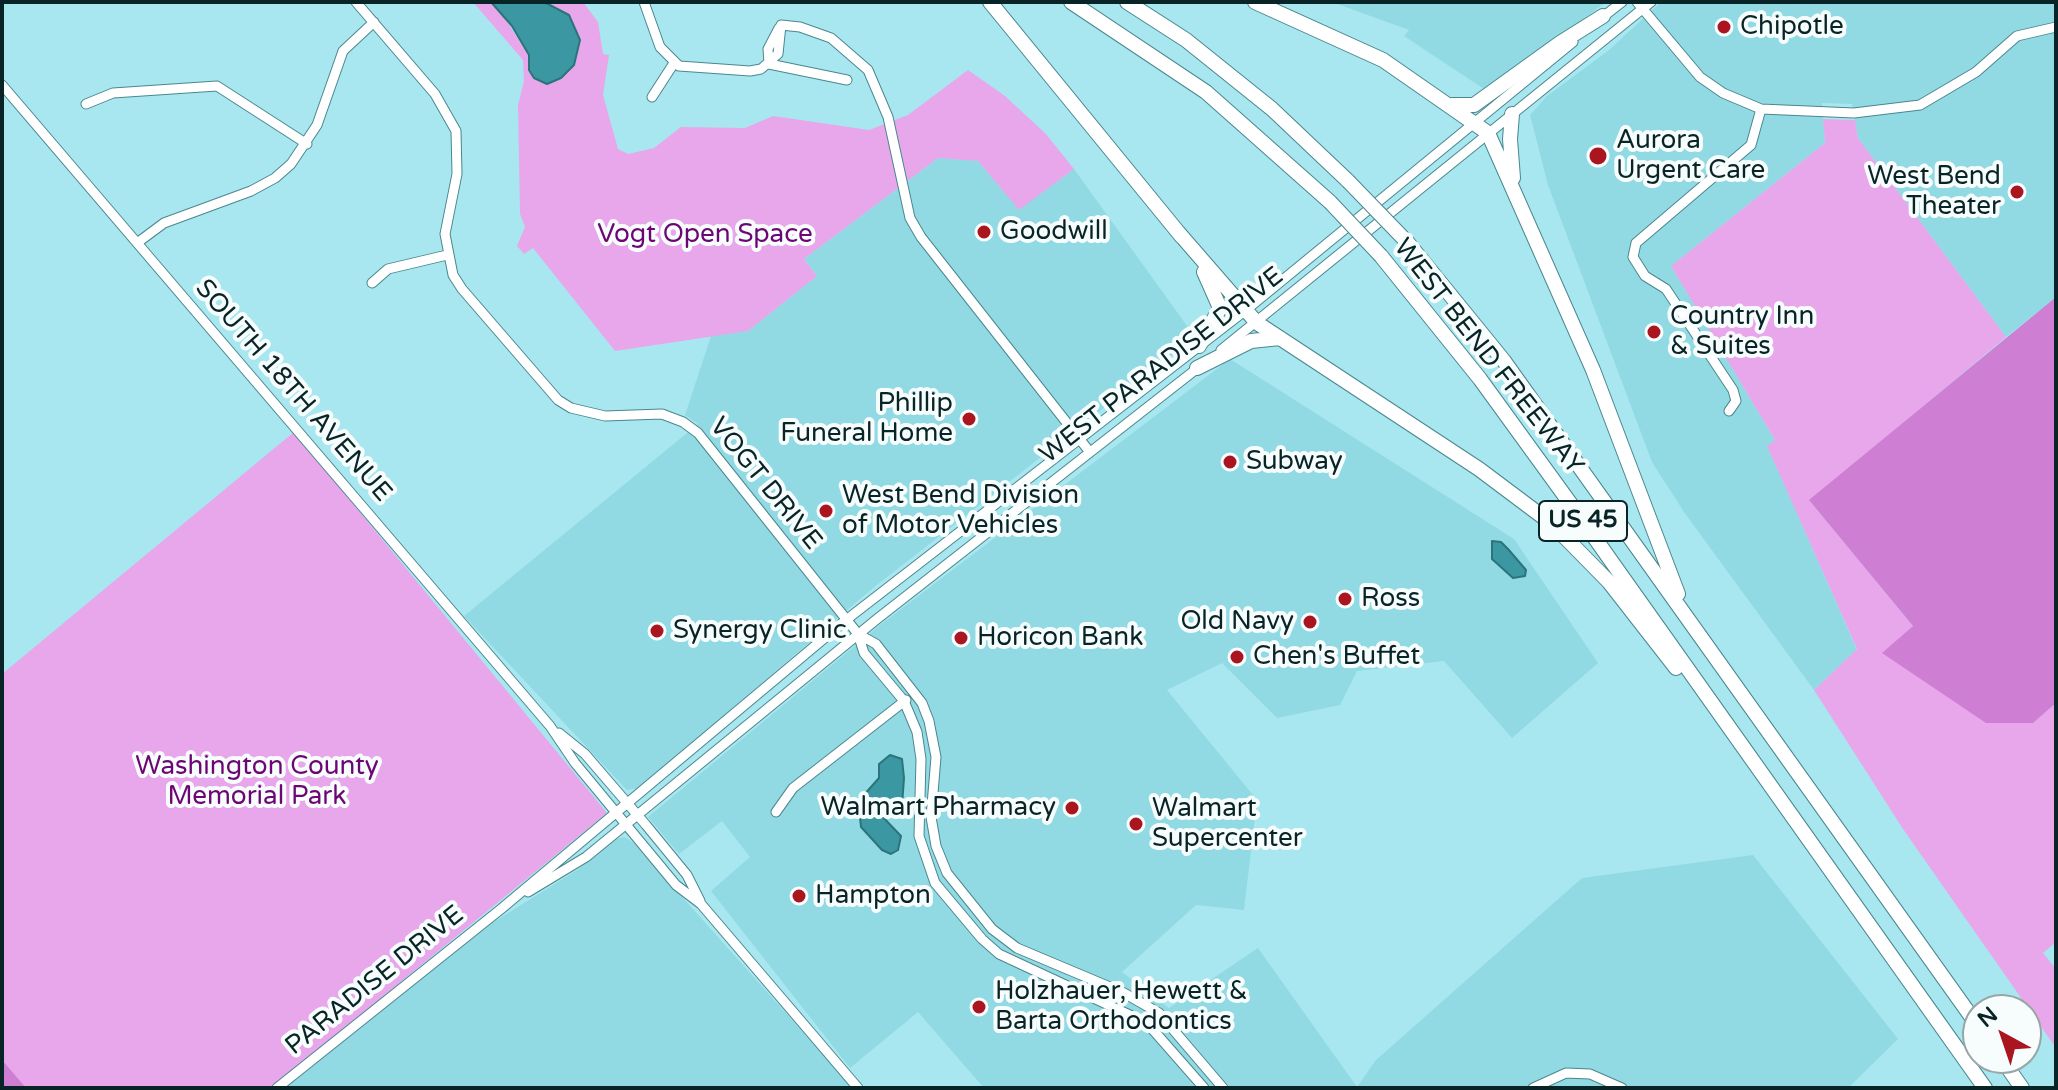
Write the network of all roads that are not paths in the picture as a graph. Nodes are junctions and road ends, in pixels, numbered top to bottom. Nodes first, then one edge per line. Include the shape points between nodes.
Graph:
1 (356, 2) edge
2 (644, 2) edge
3 (990, 2) edge
4 (1071, 2) edge
5 (1127, 2) edge
6 (1255, 2) edge
7 (1622, 2) edge
8 (1651, 2) edge
9 (1640, 6) edge
10 (1603, 16) junction
11 (374, 22) junction
12 (2056, 27) edge
13 (674, 63) junction
14 (769, 64) junction
15 (847, 80) dead end
16 (2, 85) edge
17 (652, 97) dead end
18 (1445, 103) junction
19 (86, 104) dead end
20 (1761, 109) junction
21 (1512, 114) junction
22 (1473, 123) junction
23 (1488, 133) junction
24 (307, 144) junction
25 (1514, 187) junction
26 (1178, 232) junction
27 (137, 243) junction
28 (447, 255) junction
29 (372, 283) dead end
30 (1246, 310) junction
31 (1257, 323) junction
32 (1280, 338) junction
33 (1199, 346) junction
34 (1197, 368) junction
35 (1729, 411) dead end
36 (1080, 438) junction
37 (1089, 451) junction
38 (1685, 613) junction
39 (846, 620) junction
40 (858, 634) junction
41 (916, 695) junction
42 (904, 701) junction
43 (550, 726) junction
44 (1774, 795) junction
45 (628, 804) junction
46 (776, 812) dead end
47 (616, 813) junction
48 (638, 815) junction
49 (626, 825) junction
50 (701, 904) junction
51 (501, 909) junction
52 (1962, 1003) edge
53 (277, 1088) edge
54 (858, 1088) edge
55 (1204, 1088) edge
56 (1223, 1088) edge
57 (1533, 1088) edge
58 (1622, 1088) edge
59 (1985, 1088) edge

1 - 11 street, VOGT DRIVE
2 - 13 street via 660,47
3 - 26 highway
4 - 44 highway, WEST BEND FREEWAY / US 45, bridge via 1206,92 1330,202 1381,256 1432,316 1561,491
5 - 38 highway, WEST BEND FREEWAY / US 45, bridge via 1186,40 1260,99 1408,243 1504,361
6 - 18 highway via 1383,60
7 - 10 street, WEST PARADISE DRIVE
8 - 9 street, WEST PARADISE DRIVE
9 - 20 street via 1700,77
9 - 21 street, WEST PARADISE DRIVE
10 - 18 highway via 1474,105
10 - 22 street, WEST PARADISE DRIVE
11 - 24 street via 343,51
11 - 28 street, VOGT DRIVE via 435,94 456,131 457,174 445,234
12 - 20 street via 2017,36 1976,72 1920,105 1854,113
13 - 14 street via 750,71
13 - 17 street
14 - 15 street
14 - 36 street via 768,49 781,25 831,38 868,70 888,117 910,218
16 - 27 street, SOUTH 18TH AVENUE
18 - 22 highway
19 - 24 street via 113,93 217,86
20 - 35 street via 1751,145 1636,243 1633,257 1645,276 1666,289 1733,390 1736,401
21 - 23 street, WEST PARADISE DRIVE
21 - 25 highway
22 - 23 highway
22 - 30 street, WEST PARADISE DRIVE
23 - 25 highway
23 - 31 street, WEST PARADISE DRIVE
24 - 27 street via 275,178 164,223
25 - 38 highway via 1593,370
26 - 30 highway
26 - 33 highway via 1219,301 1218,316
27 - 43 street, SOUTH 18TH AVENUE
28 - 29 street via 388,269
28 - 39 street, VOGT DRIVE via 462,289 558,400 605,416 662,414 693,428
30 - 31 highway
30 - 33 street, WEST PARADISE DRIVE
31 - 32 highway
31 - 34 street, WEST PARADISE DRIVE
32 - 34 highway via 1251,341
32 - 44 highway via 1479,469 1565,535 1640,619
33 - 36 street, WEST PARADISE DRIVE
34 - 37 street, WEST PARADISE DRIVE
36 - 37 street
36 - 39 street, WEST PARADISE DRIVE
37 - 40 street, WEST PARADISE DRIVE
38 - 52 highway, WEST BEND FREEWAY / US 45
39 - 40 street, VOGT DRIVE
39 - 45 street, WEST PARADISE DRIVE
40 - 41 street via 876,644
40 - 42 street via 864,653
40 - 48 street, WEST PARADISE DRIVE
41 - 42 street
41 - 56 street via 933,737 931,817 947,873 1004,939 1159,1013
42 - 46 street via 793,788
42 - 55 street via 921,759 919,836 935,883 999,954 1147,1023
43 - 45 street, SOUTH 18TH AVENUE via 585,754
43 - 47 street, SOUTH 18TH AVENUE
44 - 59 highway, WEST BEND FREEWAY / US 45
45 - 47 street, WEST PARADISE DRIVE
45 - 48 street, SOUTH 18TH AVENUE
47 - 49 street, SOUTH 18TH AVENUE
47 - 51 street, PARADISE DRIVE
48 - 49 street, WEST PARADISE DRIVE
48 - 50 street, SOUTH 18TH AVENUE via 687,875
49 - 50 street, SOUTH 18TH AVENUE via 676,885
49 - 51 street, PARADISE DRIVE via 586,857
50 - 54 street, SOUTH 18TH AVENUE
51 - 53 street, PARADISE DRIVE
57 - 58 street via 1566,1073 1590,1074

